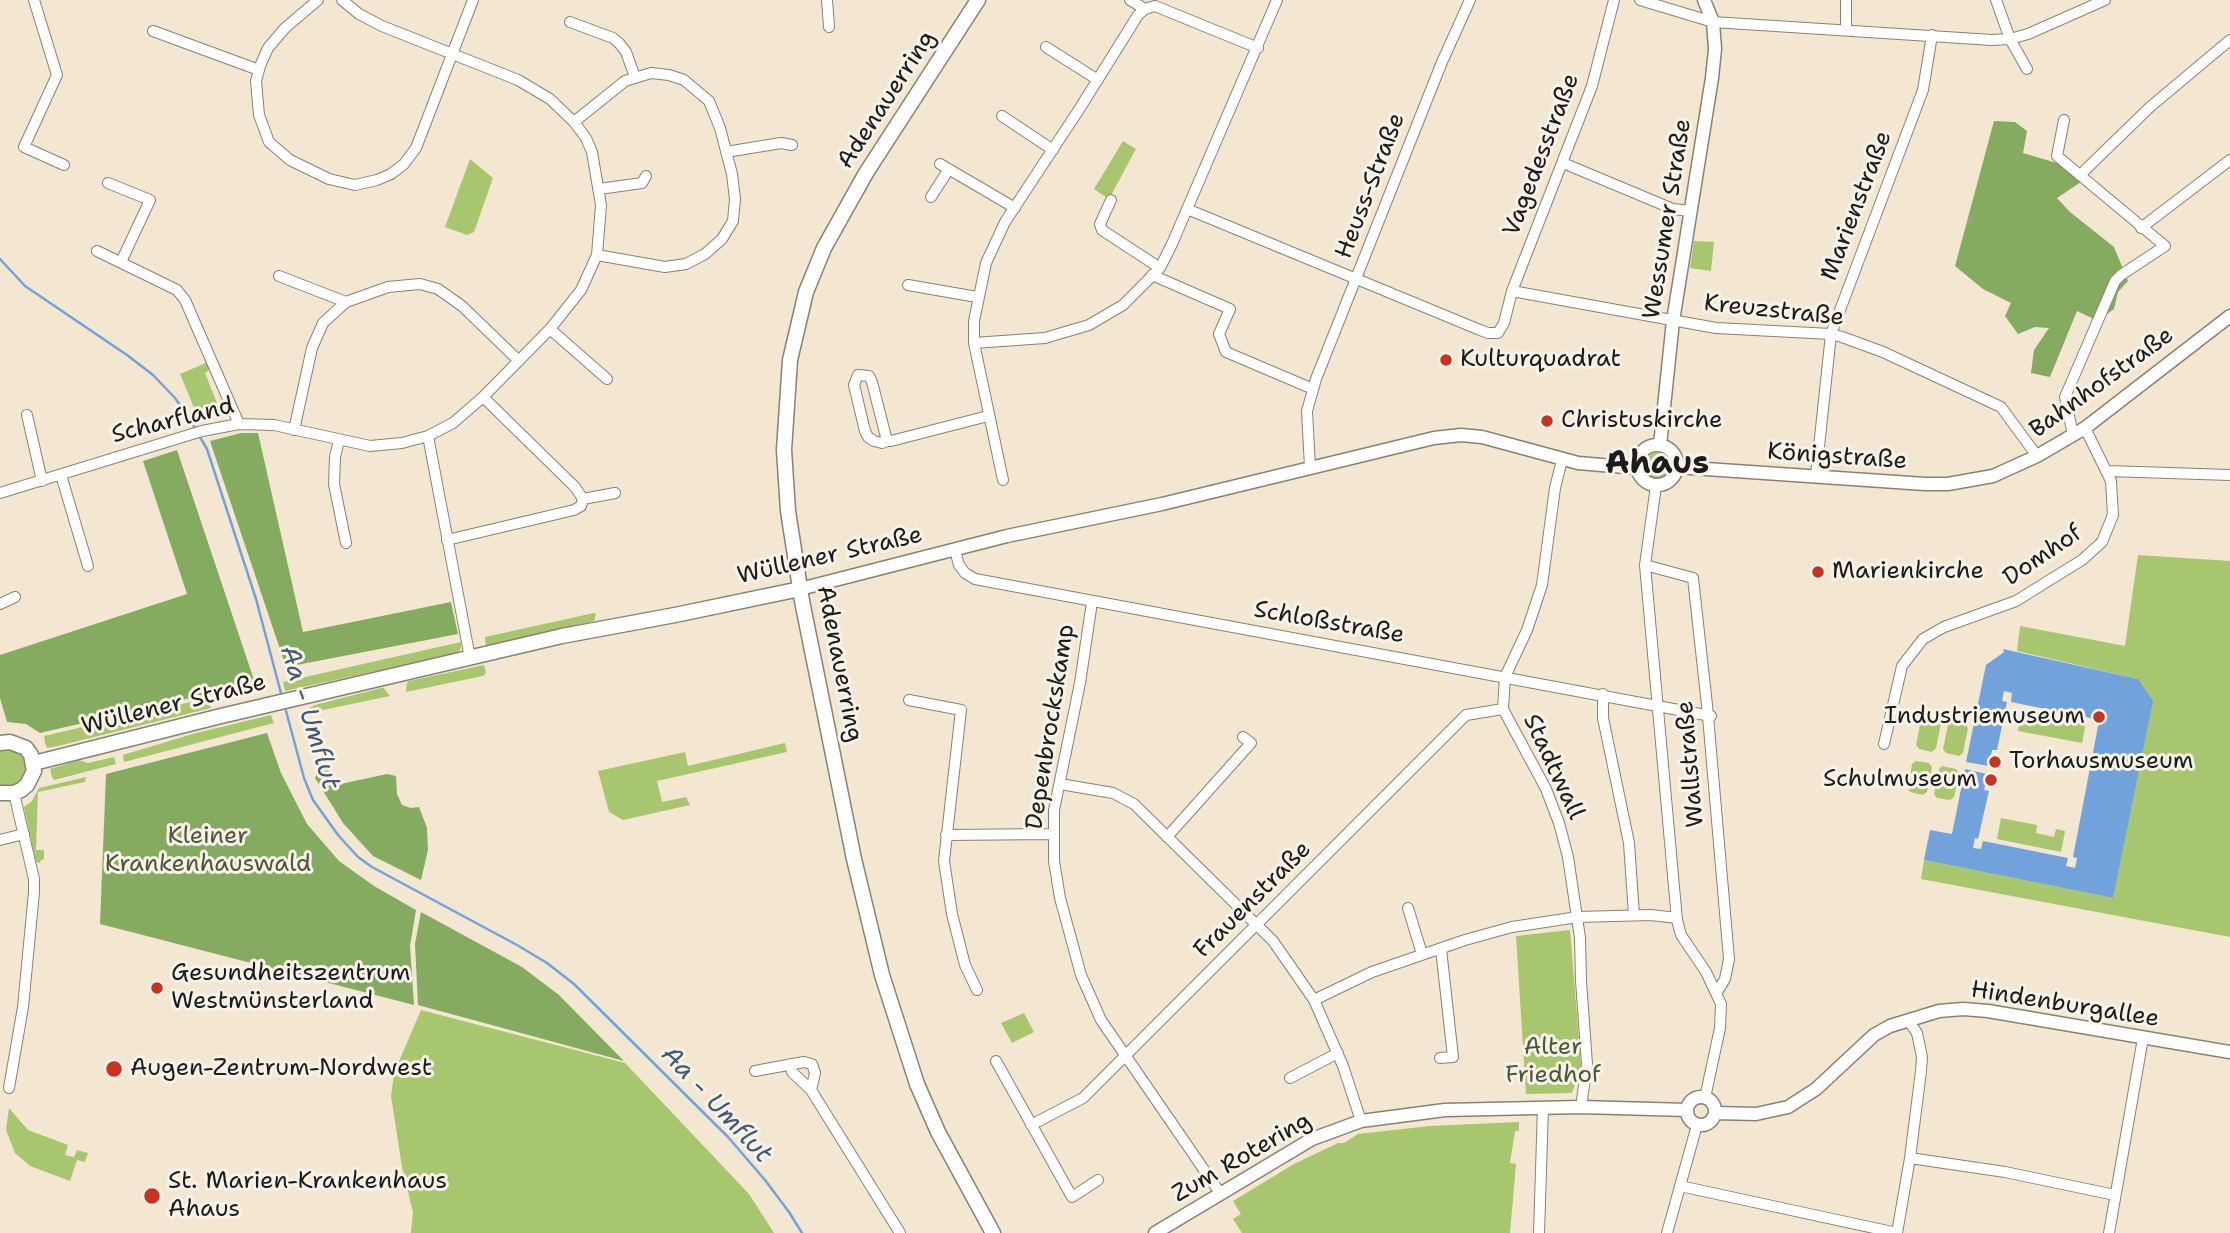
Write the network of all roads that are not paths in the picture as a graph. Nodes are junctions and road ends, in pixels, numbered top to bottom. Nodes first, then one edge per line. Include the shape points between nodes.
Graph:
1 (34, 0) edge
2 (318, 0) edge
3 (342, 0) edge
4 (473, 0) edge
5 (827, 0) edge
6 (978, 0) edge
7 (1130, 0) edge
8 (1277, 0) edge
9 (1470, 0) edge
10 (1614, 0) edge
11 (1704, 0) edge
12 (1846, 0) edge
13 (1996, 0) edge
14 (2105, 0) edge
15 (1645, 1) edge
16 (1145, 9) junction
17 (570, 22) dead end
18 (1713, 22) junction
19 (830, 27) dead end
20 (1846, 29) junction
21 (153, 31) dead end
22 (1932, 35) junction
23 (2010, 39) junction
24 (2230, 40) edge
25 (1046, 47) dead end
26 (1258, 48) junction
27 (453, 55) junction
28 (2027, 69) dead end
29 (259, 70) junction
30 (635, 76) junction
31 (1098, 80) junction
32 (1002, 116) dead end
33 (2064, 120) dead end
34 (575, 122) junction
35 (792, 145) dead end
36 (1053, 150) junction
37 (726, 152) junction
38 (2230, 160) edge
39 (1563, 163) junction
40 (64, 164) dead end
41 (2080, 175) junction
42 (646, 176) dead end
43 (108, 183) dead end
44 (599, 189) junction
45 (930, 197) dead end
46 (1111, 200) dead end
47 (1015, 208) junction
48 (1187, 209) junction
49 (1690, 211) junction
50 (2141, 228) junction
51 (97, 251) dead end
52 (597, 255) junction
53 (121, 262) junction
54 (1156, 272) junction
55 (279, 276) dead end
56 (1357, 280) junction
57 (908, 285) dead end
58 (1512, 291) junction
59 (977, 297) junction
60 (346, 302) junction
61 (2230, 316) edge
62 (1673, 321) junction
63 (550, 329) junction
64 (1831, 334) junction
65 (974, 343) junction
66 (519, 360) junction
67 (607, 379) dead end
68 (1313, 389) junction
69 (483, 397) junction
70 (27, 415) dead end
71 (988, 416) junction
72 (239, 424) junction
73 (2085, 428) junction
74 (294, 430) junction
75 (2073, 435) junction
76 (428, 436) junction
77 (339, 440) junction
78 (887, 441) junction
79 (1660, 445) junction
80 (2038, 456) junction
81 (1562, 460) junction
82 (1310, 467) junction
83 (1677, 467) junction
84 (1637, 468) junction
85 (2108, 471) junction
86 (61, 475) junction
87 (1816, 475) junction
88 (2230, 475) edge
89 (1993, 476) joint
90 (1003, 480) dead end
91 (42, 481) junction
92 (1656, 486) junction
93 (0, 492) edge
94 (614, 493) dead end
95 (583, 499) junction
96 (447, 540) junction
97 (346, 543) dead end
98 (955, 550) junction
99 (1645, 565) junction
100 (88, 566) dead end
101 (800, 589) junction
102 (15, 597) dead end
103 (1093, 602) junction
104 (0, 604) edge
105 (470, 658) junction
106 (1505, 677) junction
107 (1603, 694) junction
108 (909, 700) dead end
109 (1656, 704) junction
110 (1503, 709) junction
111 (1710, 715) junction
112 (1243, 737) dead end
113 (0, 742) edge
114 (1884, 744) dead end
115 (33, 763) junction
116 (1060, 784) junction
117 (7, 793) edge
118 (24, 834) junction
119 (1053, 834) junction
120 (946, 835) junction
121 (1167, 837) junction
122 (0, 840) edge
123 (1408, 908) dead end
124 (1634, 915) junction
125 (1677, 915) junction
126 (1578, 917) junction
127 (1258, 925) junction
128 (1441, 948) junction
129 (1422, 954) junction
130 (977, 990) dead end
131 (1717, 992) junction
132 (1314, 1000) junction
133 (1908, 1020) junction
134 (2143, 1038) junction
135 (2230, 1052) edge
136 (1338, 1053) junction
137 (1125, 1057) junction
138 (1440, 1058) dead end
139 (996, 1061) dead end
140 (791, 1064) junction
141 (755, 1071) dead end
142 (1290, 1078) dead end
143 (9, 1088) dead end
144 (811, 1090) junction
145 (1705, 1098) junction
146 (1543, 1107) junction
147 (1581, 1107) junction
148 (1688, 1110) junction
149 (1715, 1113) junction
150 (1361, 1121) junction
151 (1031, 1125) junction
152 (1697, 1125) junction
153 (1910, 1158) junction
154 (1098, 1180) dead end
155 (1680, 1186) junction
156 (1220, 1193) junction
157 (2115, 1195) junction
158 (900, 1233) edge
159 (993, 1233) edge
160 (1155, 1233) edge
161 (1539, 1233) edge
162 (1667, 1233) edge
163 (1897, 1233) edge
164 (2109, 1233) edge

1 - 40 street via 57,75 24,147
2 - 29 street via 276,38
3 - 27 street, Scharfland via 382,26
4 - 27 street
5 - 19 street
6 - 101 main road, Adenauerring via 843,210 806,292 790,360 784,450
7 - 16 street
8 - 26 street
9 - 56 street, Heuss-Straße
10 - 39 street, Vagedesstraße via 1592,86
11 - 18 street, Wessumer Straße
12 - 20 street
13 - 23 street
14 - 23 street
15 - 18 street
16 - 26 street via 1155,6
16 - 31 street
17 - 30 street via 613,38 626,52
18 - 20 street
18 - 49 street, Wessumer Straße via 1712,78
20 - 22 street
21 - 29 street
22 - 23 street
22 - 64 street, Marienstraße via 1923,90
23 - 28 street
24 - 41 street via 2150,107
25 - 31 street
26 - 48 street
27 - 29 street via 416,148 404,164 391,174 355,185 299,166 269,142 256,97
27 - 34 street, Scharfland via 518,80 550,99
30 - 34 street
30 - 37 street via 669,75 696,88 716,116
31 - 36 street
32 - 36 street
33 - 41 street via 2057,156
34 - 44 street, Scharfland via 592,152
35 - 37 street
36 - 47 street
37 - 52 street via 735,210 728,230 705,254 686,264 665,267
38 - 50 street
39 - 49 street via 1674,209
39 - 58 street, Vagedesstraße
41 - 50 street
42 - 44 street via 642,183
43 - 53 street via 150,201
44 - 52 street, Scharfland
45 - 47 street via 944,166
46 - 54 street via 1100,224 1102,230
47 - 59 street via 986,263
48 - 54 street
48 - 56 street
49 - 62 street, Wessumer Straße
50 - 75 street via 2165,246 2115,281 2065,397
51 - 53 street
52 - 63 street, Scharfland via 581,290
53 - 72 street via 177,290 185,300
54 - 65 street via 1122,305 1089,326 1045,338
54 - 68 street via 1230,309 1219,334 1226,352
55 - 60 street
56 - 58 street, Vagedesstraße via 1488,333 1498,332 1504,323
56 - 68 street, Heuss-Straße
57 - 59 street
58 - 62 street, Kreuzstraße
59 - 65 street
60 - 66 street via 404,284 438,289
60 - 74 street via 330,315 315,340
61 - 73 street, Bahnhofstraße
62 - 64 street, Kreuzstraße
62 - 79 street, Wessumer Straße
63 - 66 street, Scharfland
63 - 67 street
64 - 80 street, Kreuzstraße via 1883,352 2001,407
64 - 87 street, Marienstraße
65 - 71 street
66 - 69 street, Scharfland
68 - 82 street, Heuss-Straße via 1307,411
69 - 76 street, Scharfland via 453,423
69 - 95 street
70 - 91 street
71 - 78 street
71 - 90 street
72 - 74 street, Scharfland
72 - 86 street, Scharfland
73 - 75 street, Bahnhofstraße
73 - 85 street, Domhof
74 - 77 street, Scharfland
75 - 80 street, Bahnhofstraße
76 - 77 street, Scharfland via 370,446
76 - 96 street
77 - 97 street via 334,484
78 - 78 street via 874,441 865,430 854,385 858,375 869,376 872,382
79 - 83 street via 1673,453
79 - 84 street via 1643,451
80 - 89 street, Bahnhofstraße
81 - 82 street, Wüllener Straße via 1503,440 1461,435
81 - 84 street, Wüllener Straße
81 - 106 street via 1542,585
82 - 98 street, Wüllener Straße
83 - 87 street, Königstraße
83 - 92 street via 1673,479
84 - 92 street via 1643,480
85 - 88 street
85 - 114 street, Domhof via 2113,515 2097,549 2016,601 1923,639 1902,666
86 - 91 street, Scharfland
86 - 100 street
87 - 89 street, Königstraße via 1925,484
91 - 93 street, Scharfland
92 - 99 street, Wallstraße
94 - 95 street
95 - 96 street via 574,510
96 - 105 street
98 - 101 street, Wüllener Straße
98 - 103 street, Schloßstraße via 959,565 975,579
99 - 109 street, Wallstraße
99 - 111 street, Wallstraße via 1693,578
101 - 105 main road, Wüllener Straße
101 - 159 main road, Adenauerring via 881,975 917,1084
102 - 104 street
103 - 106 street, Schloßstraße
103 - 116 street, Depenbrockskamp
105 - 115 main road, Wüllener Straße
106 - 107 street, Schloßstraße
106 - 110 street, Stadtwall
107 - 109 street, Schloßstraße
107 - 124 street via 1603,718 1629,843
108 - 120 street via 961,710
109 - 111 street, Schloßstraße
109 - 125 street, Wallstraße
110 - 126 street, Stadtwall via 1559,822
110 - 127 street, Frauenstraße via 1466,715
111 - 131 street, Wallstraße via 1729,959
112 - 121 street via 1251,743
113 - 115 main road via 19,744
115 - 117 main road via 27,785
116 - 119 street, Depenbrockskamp
116 - 121 street via 1124,797
117 - 118 street
118 - 122 street
118 - 143 street via 34,892 23,1007
119 - 120 street
119 - 137 street, Depenbrockskamp via 1060,898 1081,975 1101,1020
120 - 130 street via 944,861 952,914 965,965
121 - 127 street
123 - 129 street
124 - 125 street
124 - 126 street
125 - 131 street, Wallstraße via 1681,936
126 - 128 street via 1512,927
126 - 147 street, Stadtwall via 1587,1063
127 - 132 street
127 - 137 street, Frauenstraße
128 - 129 street
128 - 138 street via 1452,1056
129 - 132 street
131 - 145 street via 1720,1028
132 - 136 street
133 - 134 street, Hindenburgallee via 1963,1009
133 - 149 street, Hindenburgallee via 1874,1035 1816,1089 1788,1107 1749,1115
133 - 153 street via 1917,1033 1922,1057
134 - 135 street, Hindenburgallee
134 - 157 street
136 - 142 street
136 - 150 street
137 - 151 street, Frauenstraße via 1083,1098
137 - 156 street, Depenbrockskamp
139 - 151 street
140 - 141 street
140 - 144 street via 792,1072
140 - 144 street via 812,1064
144 - 158 street
145 - 148 street via 1696,1098
145 - 149 street via 1714,1105
146 - 147 street, Zum Rotering
146 - 150 street, Zum Rotering via 1445,1110
146 - 161 street
147 - 148 street, Zum Rotering
148 - 152 street
149 - 152 street via 1709,1123
150 - 156 street, Zum Rotering via 1312,1139
151 - 154 street via 1072,1197
152 - 155 street
153 - 157 street
153 - 163 street
155 - 162 street
155 - 163 street
156 - 160 street, Zum Rotering
157 - 164 street

